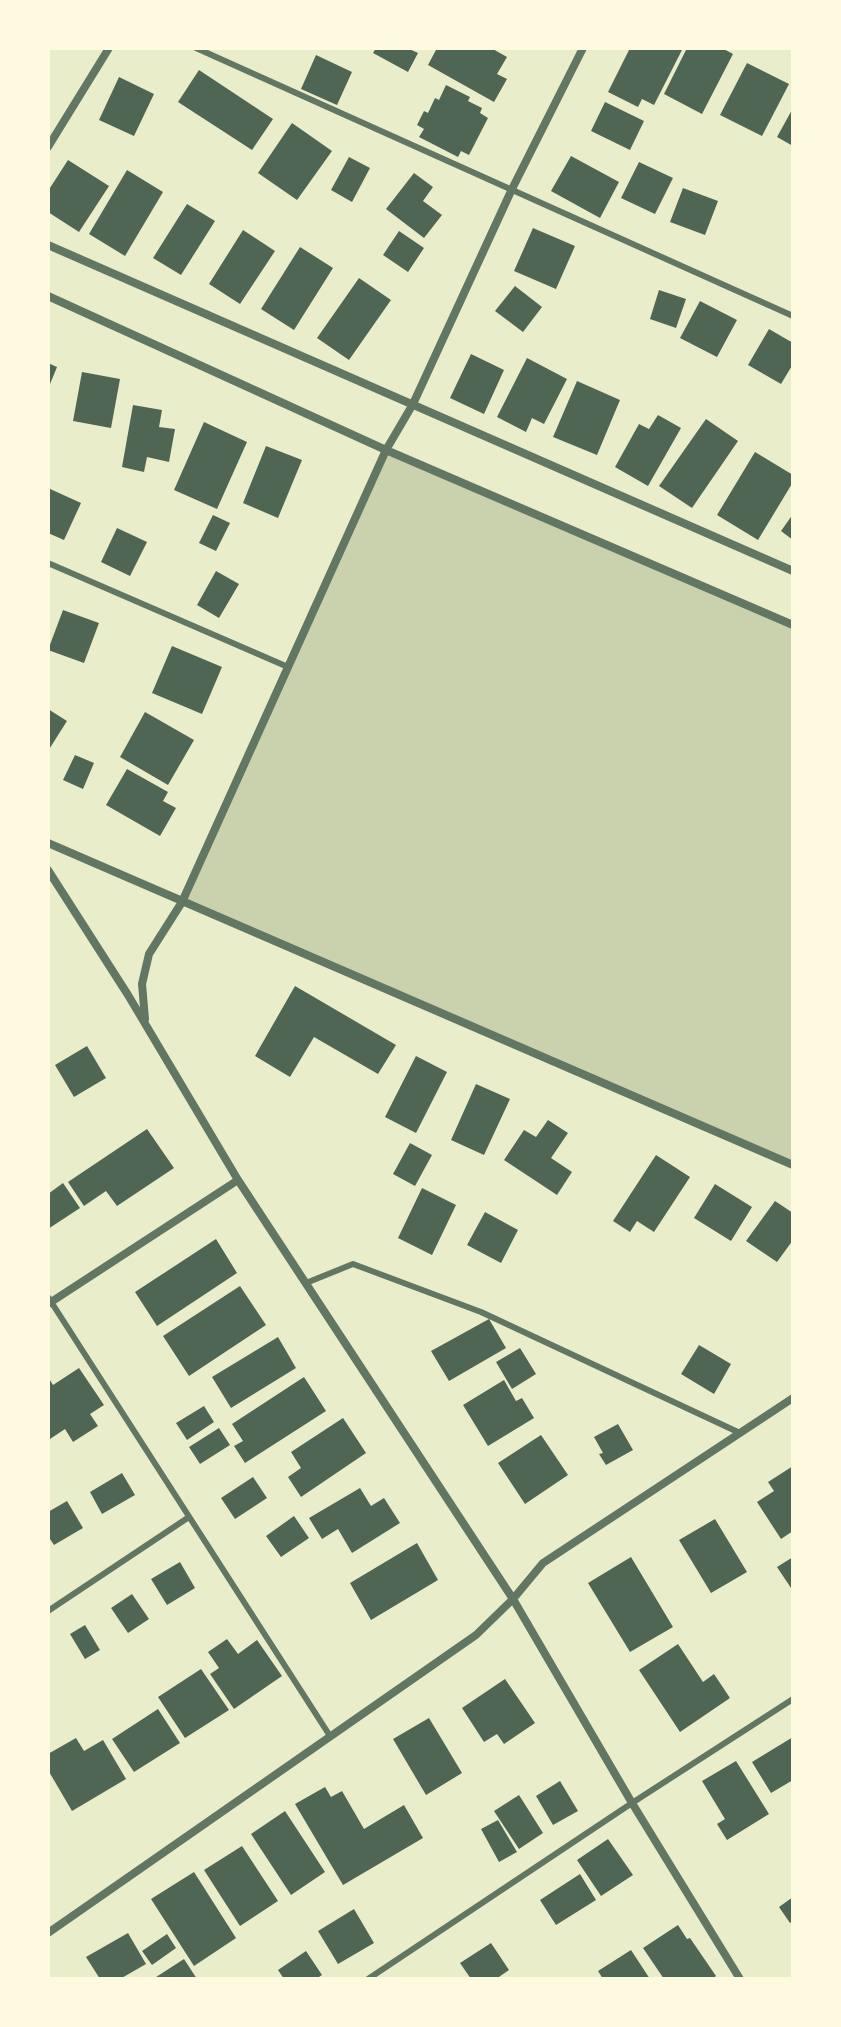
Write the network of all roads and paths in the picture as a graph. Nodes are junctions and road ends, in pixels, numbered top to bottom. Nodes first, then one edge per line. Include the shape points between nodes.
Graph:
1 (109, 48) edge
2 (196, 48) edge
3 (583, 48) edge
4 (48, 147) edge
5 (512, 189) junction
6 (48, 245) edge
7 (48, 296) edge
8 (793, 316) edge
9 (413, 404) junction
10 (386, 450) junction
11 (48, 563) edge
12 (793, 571) edge
13 (793, 625) edge
14 (288, 667) junction
15 (48, 843) edge
16 (48, 870) edge
17 (182, 902) junction
18 (145, 1024) junction
19 (793, 1165) edge
20 (238, 1180) junction
21 (306, 1283) junction
22 (49, 1301) edge
23 (793, 1398) edge
24 (740, 1433) junction
25 (189, 1517) junction
26 (513, 1599) junction
27 (48, 1611) edge
28 (793, 1699) edge
29 (330, 1736) junction
30 (632, 1803) junction
31 (48, 1933) edge
32 (368, 1979) edge
33 (740, 1979) edge

1 - 4 street
2 - 5 lane
3 - 5 street
5 - 8 lane
5 - 9 street
6 - 9 street
7 - 10 street
9 - 10 street
9 - 12 street
10 - 13 street
10 - 14 street
11 - 14 lane
14 - 17 street
15 - 17 street
16 - 18 street
17 - 18 street via 149,954 142,984
17 - 19 street
18 - 20 street
20 - 21 street
20 - 22 street
21 - 24 lane via 353,1264 481,1312
21 - 26 street
22 - 25 lane
23 - 24 street
24 - 26 street via 543,1563
25 - 27 lane
25 - 29 lane
26 - 29 street via 476,1635
26 - 30 street
28 - 30 lane
29 - 31 street
30 - 32 lane
30 - 33 street

